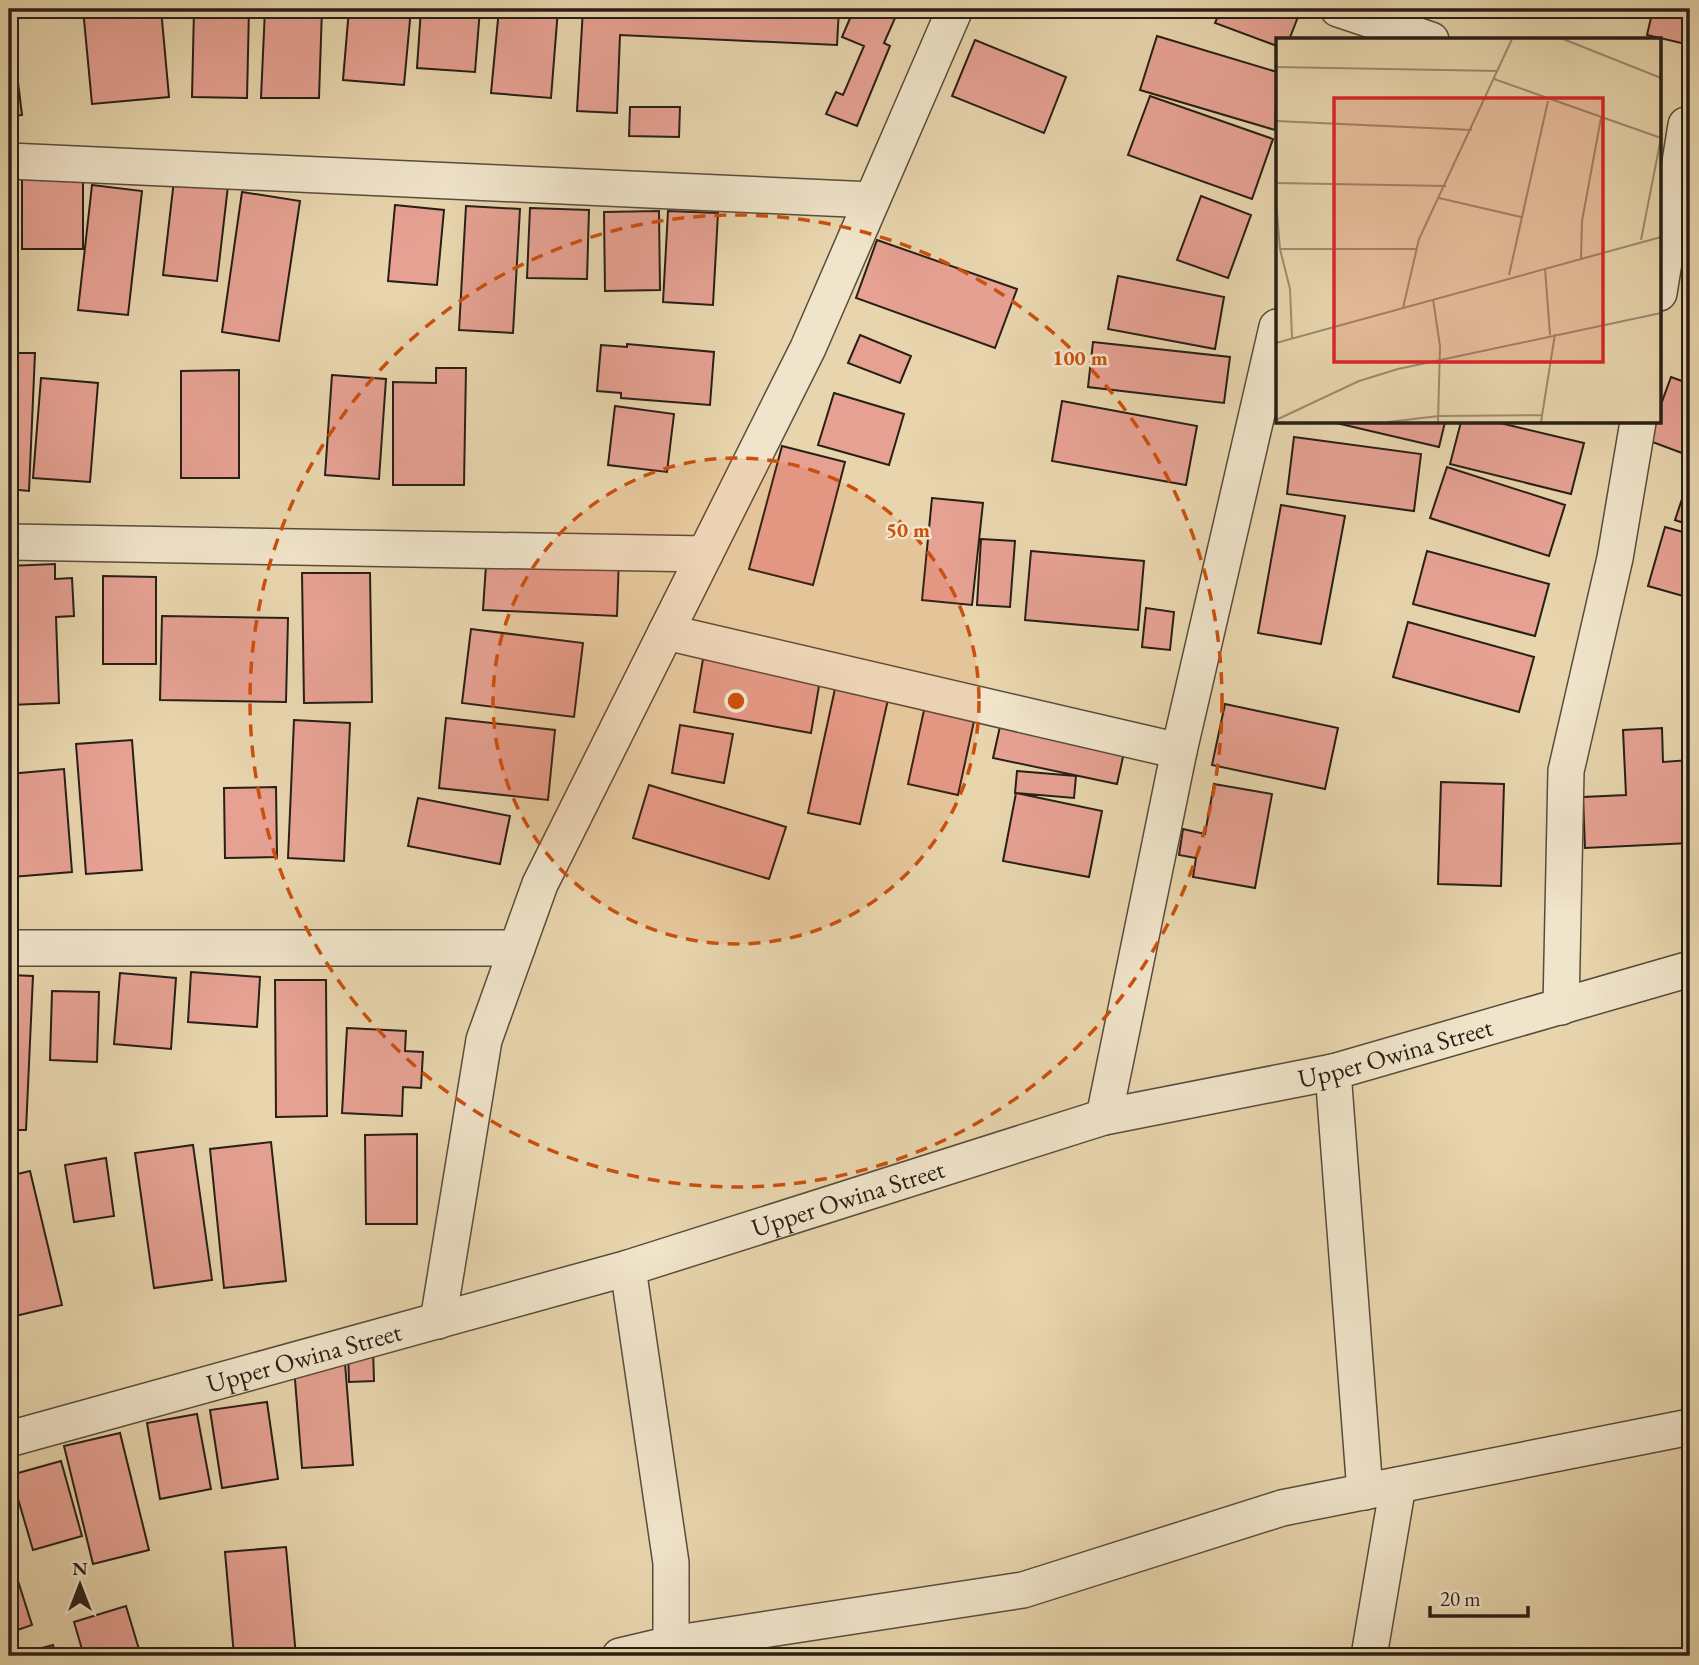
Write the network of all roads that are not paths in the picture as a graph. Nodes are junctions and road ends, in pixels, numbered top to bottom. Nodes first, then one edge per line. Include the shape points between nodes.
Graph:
1 (955, 9) edge
2 (1344, 21) edge
3 (1422, 38) edge
4 (1678, 122) edge
5 (9, 162) edge
6 (872, 200) junction
7 (1660, 284) edge
8 (1276, 331) edge
9 (1638, 424) edge
10 (9, 542) edge
11 (705, 554) junction
12 (666, 632) junction
13 (1179, 751) junction
14 (9, 948) edge
15 (517, 948) junction
16 (1690, 969) edge
17 (1561, 1007) junction
18 (1333, 1072) junction
19 (1104, 1117) junction
20 (628, 1268) junction
21 (438, 1321) junction
22 (1690, 1427) edge
23 (9, 1439) edge
24 (1381, 1488) junction
25 (671, 1650) edge
26 (620, 1656) edge
27 (1369, 1656) edge

1 - 6 street
2 - 3 street
4 - 7 street
5 - 6 street
6 - 11 street via 808,348
8 - 13 street
9 - 17 street via 1615,558 1566,771
10 - 11 street
11 - 12 street
12 - 13 street
12 - 15 street via 540,884
13 - 19 street
14 - 15 street
15 - 21 street via 484,1040
16 - 17 street, Upper Owina Street
17 - 18 street, Upper Owina Street
18 - 19 street, Upper Owina Street
18 - 24 street
19 - 20 street, Upper Owina Street
20 - 21 street, Upper Owina Street
20 - 25 street via 671,1563
21 - 23 street, Upper Owina Street
22 - 24 street
24 - 25 street via 1282,1508 1023,1590
24 - 27 street
25 - 26 street

